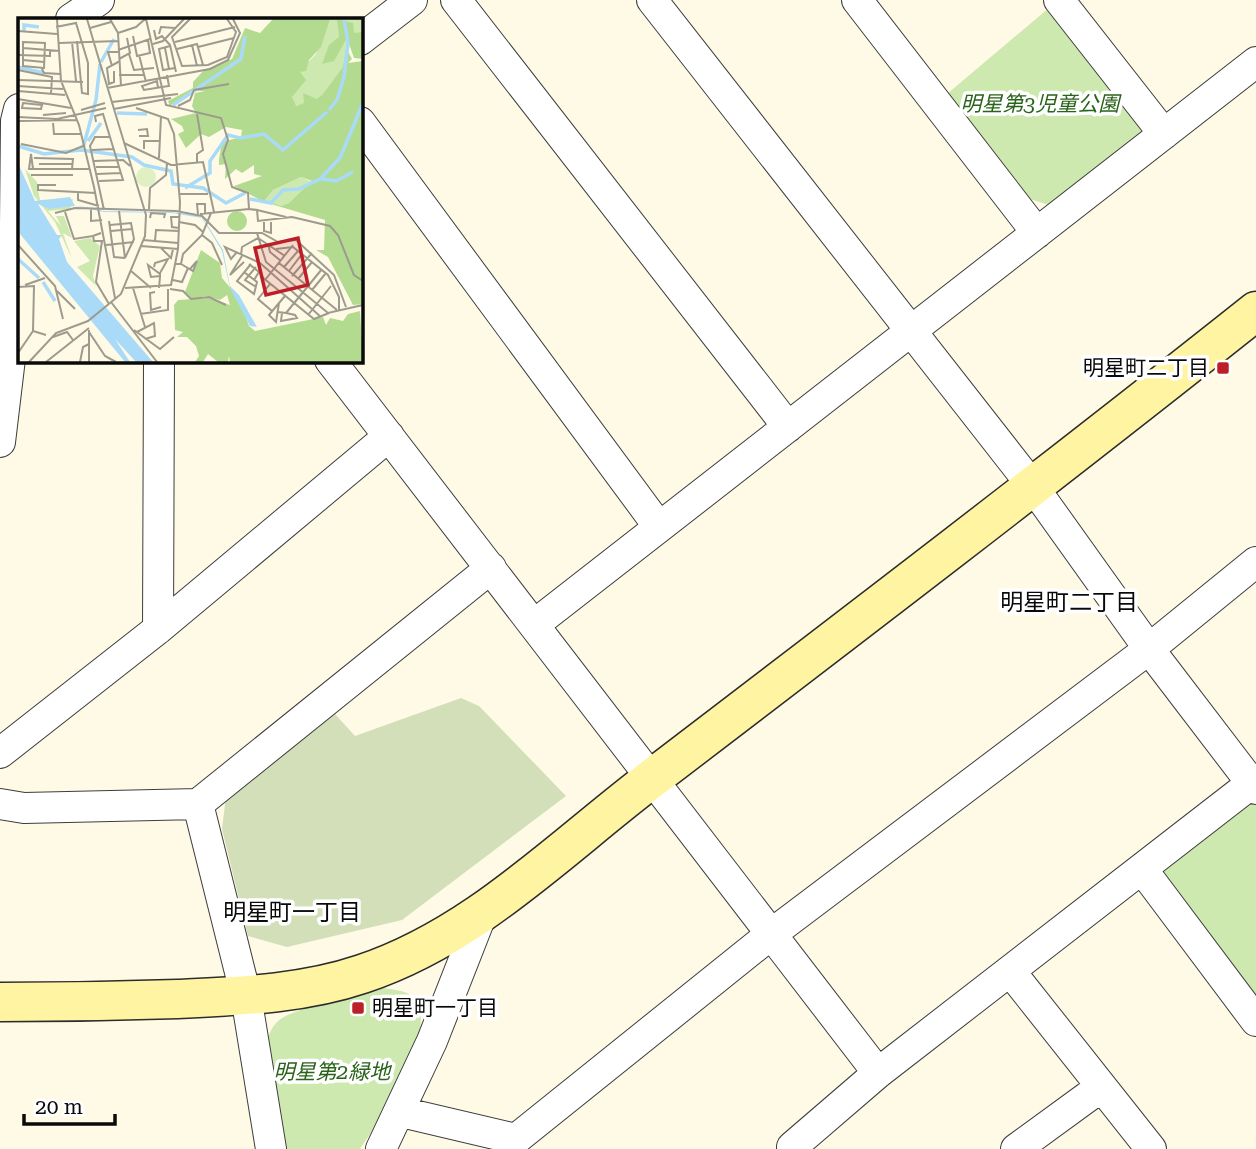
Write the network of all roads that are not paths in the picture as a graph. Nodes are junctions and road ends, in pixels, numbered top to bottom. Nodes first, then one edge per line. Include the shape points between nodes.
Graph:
1 (99, 0) edge
2 (412, 0) edge
3 (456, 0) edge
4 (652, 0) edge
5 (857, 0) edge
6 (1059, 0) edge
7 (72, 18) edge
8 (362, 38) edge
9 (1256, 62) edge
10 (18, 117) edge
11 (362, 125) edge
12 (1164, 134) junction
13 (1037, 233) junction
14 (1256, 311) edge
15 (912, 331) junction
16 (159, 362) edge
17 (332, 362) edge
18 (788, 427) junction
19 (389, 436) junction
20 (0, 442) edge
21 (1034, 488) junction
22 (659, 527) junction
23 (1256, 562) edge
24 (491, 568) junction
25 (535, 624) junction
26 (158, 629) junction
27 (1149, 649) junction
28 (0, 753) edge
29 (650, 780) junction
30 (1255, 784) edge
31 (0, 804) edge
32 (198, 804) junction
33 (1142, 869) junction
34 (483, 911) junction
35 (770, 934) junction
36 (1010, 971) junction
37 (246, 996) junction
38 (0, 1002) edge
39 (1256, 1021) edge
40 (878, 1073) junction
41 (1101, 1087) junction
42 (401, 1112) junction
43 (271, 1149) edge
44 (381, 1149) edge
45 (797, 1149) edge
46 (1016, 1149) edge
47 (1151, 1149) edge

1 - 7 street
2 - 8 street
3 - 18 street
4 - 15 street
5 - 13 street
6 - 12 street
9 - 12 street
10 - 20 street via 14,325
11 - 22 street
12 - 13 street
13 - 15 street
14 - 21 street
15 - 18 street
15 - 21 street
16 - 26 street
17 - 19 street
18 - 22 street
19 - 24 street
19 - 26 street
21 - 27 street
21 - 29 street
22 - 25 street
23 - 27 street
24 - 25 street
24 - 32 street
25 - 29 street
26 - 28 street
27 - 30 street
27 - 35 street
29 - 34 street
29 - 35 street
30 - 33 street
31 - 32 street via 24,808
32 - 37 street
33 - 36 street
33 - 39 street
34 - 37 street via 433,945 363,974 324,985
34 - 42 street
35 - 40 street
35 - 42 street via 516,1139
36 - 40 street
36 - 41 street
37 - 38 street
37 - 43 street
40 - 45 street via 792,1147
41 - 46 street
41 - 47 street
42 - 44 street

